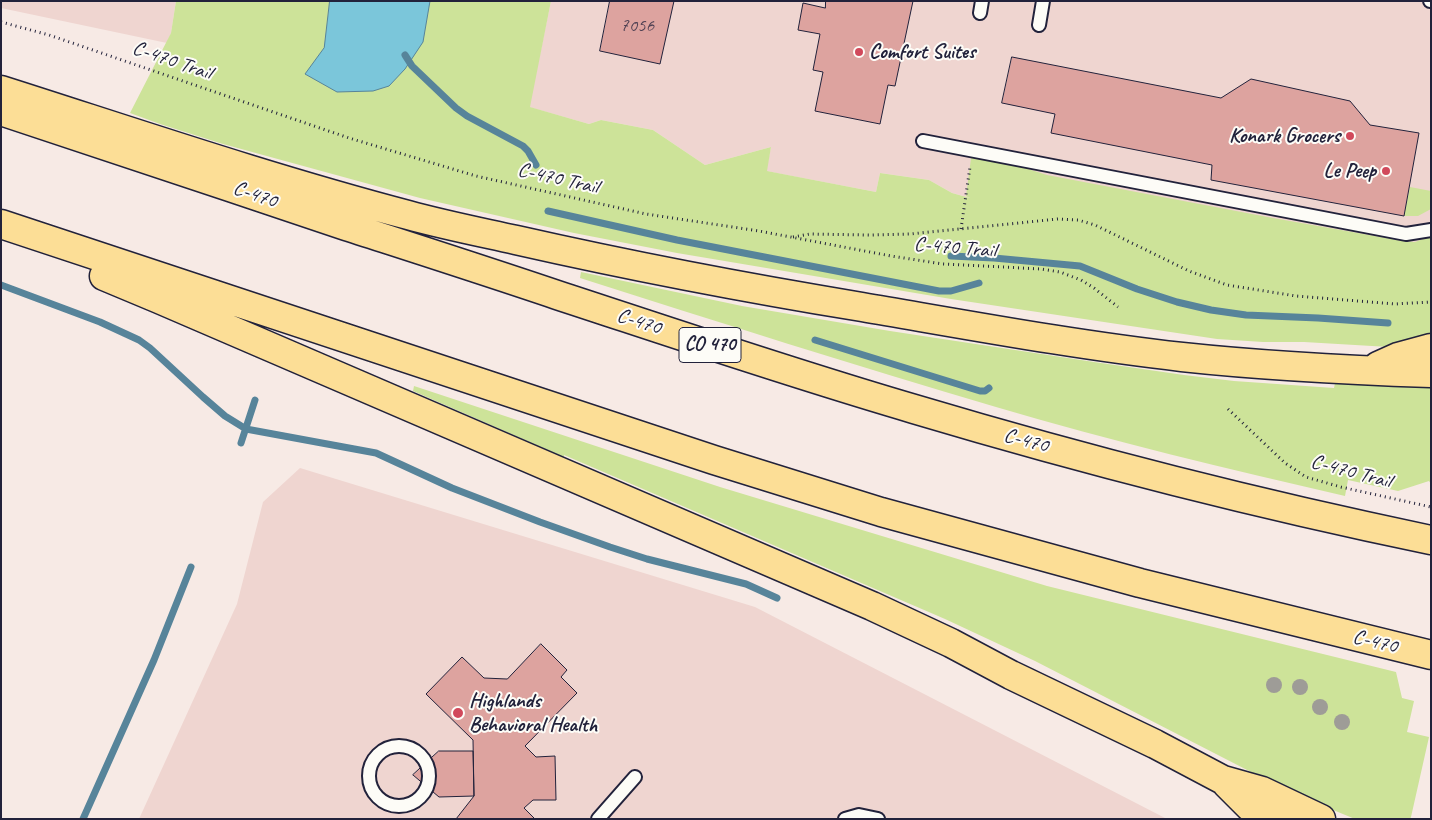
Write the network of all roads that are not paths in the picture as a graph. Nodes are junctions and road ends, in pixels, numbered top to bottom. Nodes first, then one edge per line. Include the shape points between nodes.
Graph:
1 (1043, 1) edge
2 (1039, 25) dead end
3 (1, 90) edge
4 (1, 111) edge
5 (923, 141) dead end
6 (1, 224) edge
7 (1431, 230) edge
8 (1, 239) edge
9 (1431, 348) edge
10 (1365, 371) junction
11 (1431, 373) edge
12 (1431, 540) edge
13 (1431, 655) edge
14 (635, 777) dead end
15 (1223, 780) junction
16 (394, 806) junction
17 (602, 817) edge
18 (390, 819) edge
19 (845, 819) edge
20 (878, 819) edge
21 (1275, 819) edge
22 (1321, 819) edge

1 - 2 lane
3 - 10 highway via 390,210 607,261 747,288 1107,347 1250,364
4 - 12 highway, C-470 / CO 470 via 917,410 1170,480
5 - 7 lane via 1406,234
6 - 13 highway, C-470 via 714,460 881,512 1132,581
8 - 15 highway via 151,295 872,606
9 - 10 highway
10 - 11 highway
14 - 17 lane
15 - 21 highway via 1250,807
15 - 22 highway via 1262,791
16 - 16 lane via 417,800 425,791 428,780 428,768 423,758 404,746 392,746 382,751 369,770 369,782 374,793
16 - 18 lane
19 - 20 lane via 859,815

